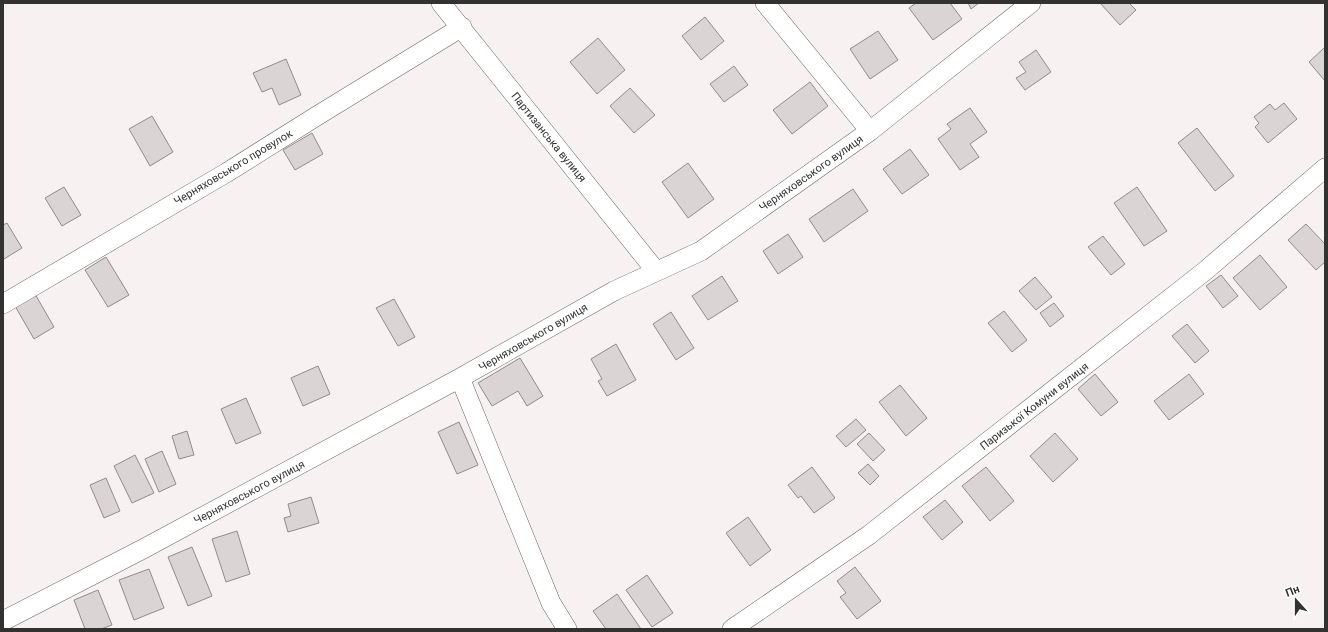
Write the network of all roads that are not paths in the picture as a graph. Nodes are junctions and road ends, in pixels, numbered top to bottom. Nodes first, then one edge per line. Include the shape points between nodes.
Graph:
1 (442, 3) edge
2 (765, 3) edge
3 (1031, 3) edge
4 (462, 28) junction
5 (870, 131) junction
6 (1325, 168) edge
7 (656, 271) junction
8 (3, 304) edge
9 (460, 378) junction
10 (3, 621) edge
11 (567, 629) edge
12 (732, 629) edge

1 - 4 street, Партизанська вулиця
2 - 5 street
3 - 5 street, Черняховського вулиця
4 - 7 street, Партизанська вулиця
4 - 8 street, Черняховського провулок via 226,173
5 - 7 street, Черняховського вулиця via 701,251
6 - 12 street, Паризької Комуни вулиця via 1205,271 869,535
7 - 9 street, Черняховського вулиця via 614,291
9 - 10 street, Черняховського вулиця via 143,549
9 - 11 street via 551,603

